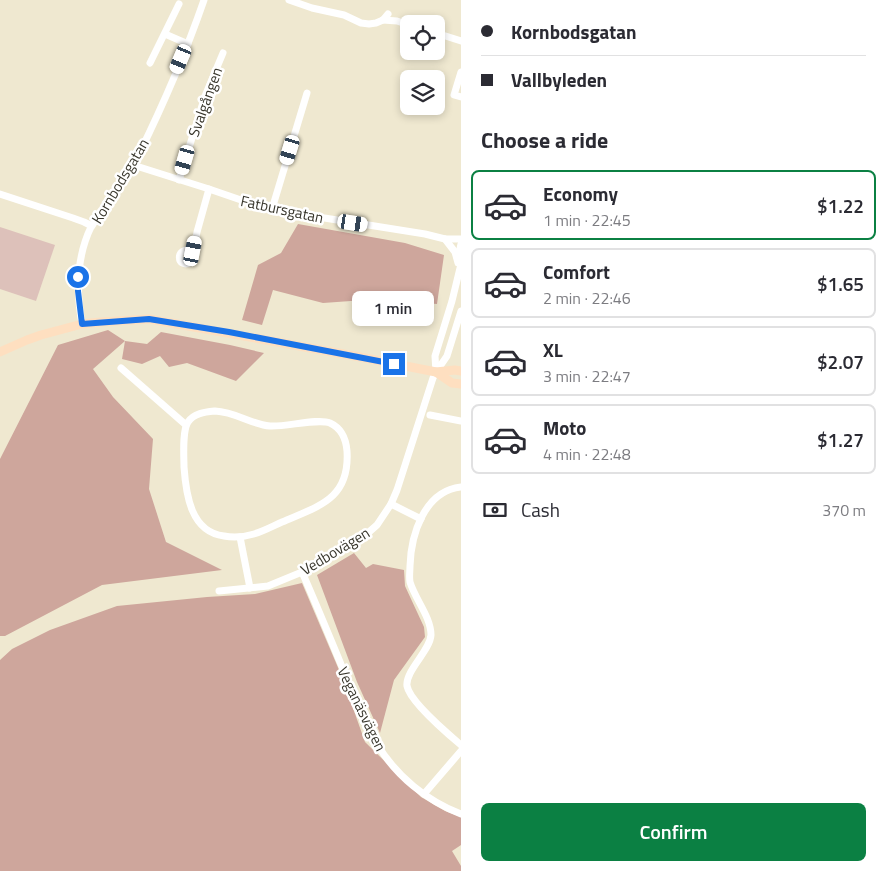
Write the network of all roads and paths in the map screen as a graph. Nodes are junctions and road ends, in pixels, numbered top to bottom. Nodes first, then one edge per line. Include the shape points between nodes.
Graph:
1 (204, 0) edge
2 (289, 0) edge
3 (179, 4) dead end
4 (400, 22) edge
5 (166, 34) junction
6 (445, 36) edge
7 (461, 41) edge
8 (188, 44) junction
9 (223, 53) dead end
10 (150, 63) dead end
11 (461, 72) edge
12 (307, 92) dead end
13 (461, 97) edge
14 (133, 165) junction
15 (179, 180) junction
16 (209, 189) junction
17 (0, 194) edge
18 (272, 208) junction
19 (92, 226) junction
20 (445, 239) junction
21 (461, 239) edge
22 (461, 244) edge
23 (193, 251) dead end
24 (460, 266) edge
25 (461, 311) edge
26 (82, 324) junction
27 (0, 352) edge
28 (121, 368) dead end
29 (461, 371) edge
30 (436, 372) junction
31 (461, 384) edge
32 (430, 415) dead end
33 (461, 422) edge
34 (186, 425) junction
35 (461, 487) edge
36 (391, 504) junction
37 (421, 519) junction
38 (240, 537) junction
39 (302, 572) junction
40 (250, 588) junction
41 (219, 591) dead end
42 (461, 745) edge
43 (461, 751) edge
44 (424, 794) junction
45 (461, 814) edge

1 - 8 street, Kornbodsgatan
2 - 4 street via 361,23 376,23 386,17
3 - 5 street
5 - 8 street
5 - 10 street
6 - 7 street
8 - 14 street, Kornbodsgatan
9 - 15 street, Svalgången via 205,96
11 - 13 street via 454,95
12 - 18 street
14 - 15 street, Fatbursgatan
14 - 19 street, Kornbodsgatan
15 - 16 street, Fatbursgatan
16 - 18 street, Fatbursgatan
16 - 23 street
17 - 19 street
18 - 20 street, Fatbursgatan
19 - 26 street, Kornbodsgatan via 79,263
20 - 21 street, Fatbursgatan
20 - 24 street
22 - 24 street
24 - 30 street via 435,356
25 - 30 street via 447,356
26 - 27 main road
26 - 30 main road via 149,319
28 - 34 street
29 - 30 main road
30 - 31 main road
30 - 36 street, Vedbovägen
32 - 33 street
34 - 38 street via 183,449 185,479 192,513 212,533
34 - 38 street via 201,413 215,411 270,426 327,422 344,435 347,453 345,474 335,494 317,507
35 - 37 street via 437,497
36 - 37 street
36 - 39 street, Vedbovägen via 377,525 361,539
37 - 42 street via 413,539 410,580 431,638 409,675 407,686 414,700
38 - 40 street
39 - 40 street, Vedbovägen via 268,586
39 - 44 street, Veganäsvägen via 373,737 394,768
40 - 41 street, Vedbovägen
43 - 44 street
44 - 45 street, Veganäsvägen

